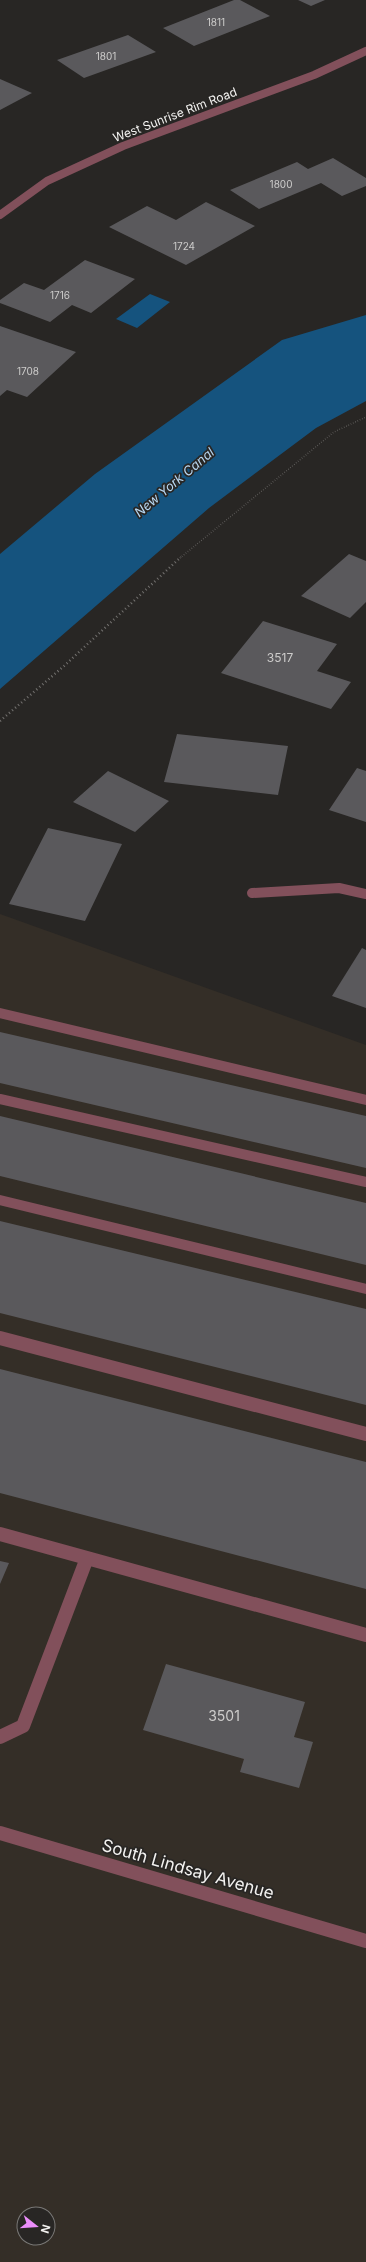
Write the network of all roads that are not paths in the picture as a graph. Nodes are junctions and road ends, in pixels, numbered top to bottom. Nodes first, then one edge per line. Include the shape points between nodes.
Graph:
1 (366, 51) edge
2 (0, 215) edge
3 (252, 893) dead end
4 (366, 894) edge
5 (0, 1013) edge
6 (0, 1099) edge
7 (366, 1100) edge
8 (366, 1182) edge
9 (0, 1200) edge
10 (366, 1289) edge
11 (0, 1338) edge
12 (366, 1434) edge
13 (0, 1534) edge
14 (87, 1558) junction
15 (366, 1635) edge
16 (0, 1737) edge
17 (0, 1833) edge
18 (366, 1941) edge

1 - 2 street, West Sunrise Rim Road via 314,75 124,146 46,181
3 - 4 street via 339,888
5 - 7 street
6 - 8 street
9 - 10 street
11 - 12 street
13 - 14 street
14 - 15 street
14 - 16 street via 23,1726
17 - 18 street, South Lindsay Avenue

